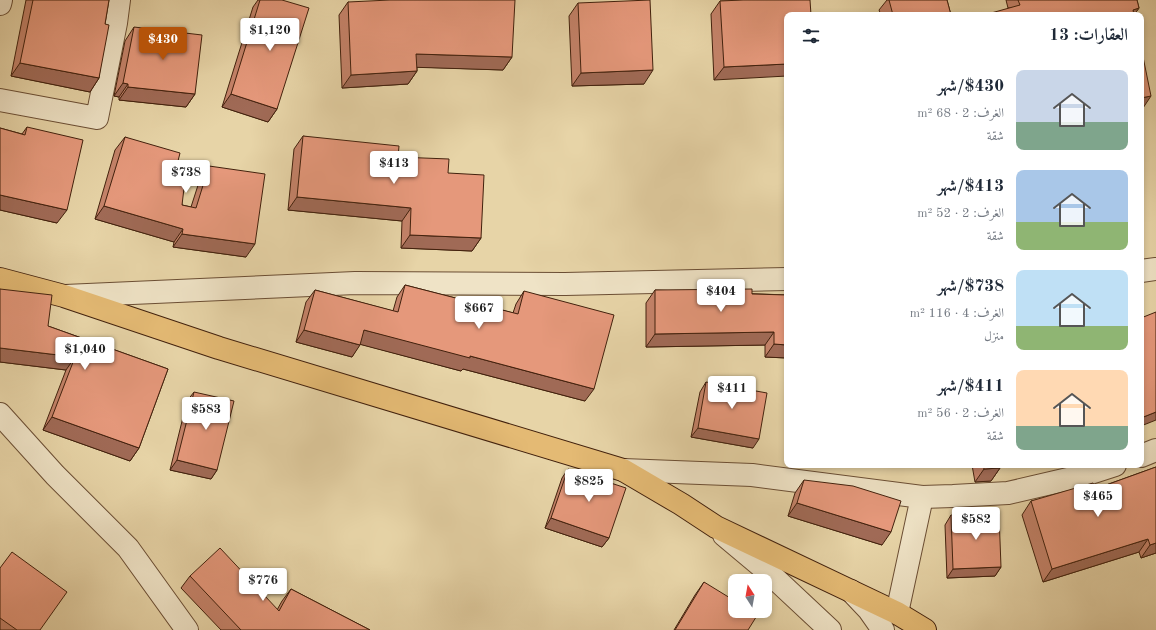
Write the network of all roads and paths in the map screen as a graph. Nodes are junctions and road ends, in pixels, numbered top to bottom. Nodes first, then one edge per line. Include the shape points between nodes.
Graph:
1 (1, 0) edge
2 (119, 0) edge
3 (0, 4) edge
4 (0, 100) edge
5 (1156, 269) edge
6 (1144, 271) edge
7 (0, 279) edge
8 (784, 279) edge
9 (64, 296) junction
10 (0, 414) edge
11 (1156, 450) edge
12 (1144, 455) edge
13 (1106, 468) edge
14 (623, 470) junction
15 (922, 496) junction
16 (716, 527) junction
17 (849, 590) junction
18 (897, 613) junction
19 (187, 630) edge
20 (830, 630) edge
21 (883, 630) edge
22 (925, 630) edge

1 - 3 street
2 - 4 street via 96,118
5 - 6 street
7 - 9 main road
8 - 9 street via 565,284 354,283
9 - 14 main road via 220,348
10 - 19 street via 55,475 128,548
11 - 12 street
13 - 15 street via 1008,493
14 - 15 street via 752,475
14 - 16 main road
15 - 18 street
16 - 17 main road
16 - 20 street
17 - 18 main road
17 - 21 street via 869,610
18 - 22 main road

